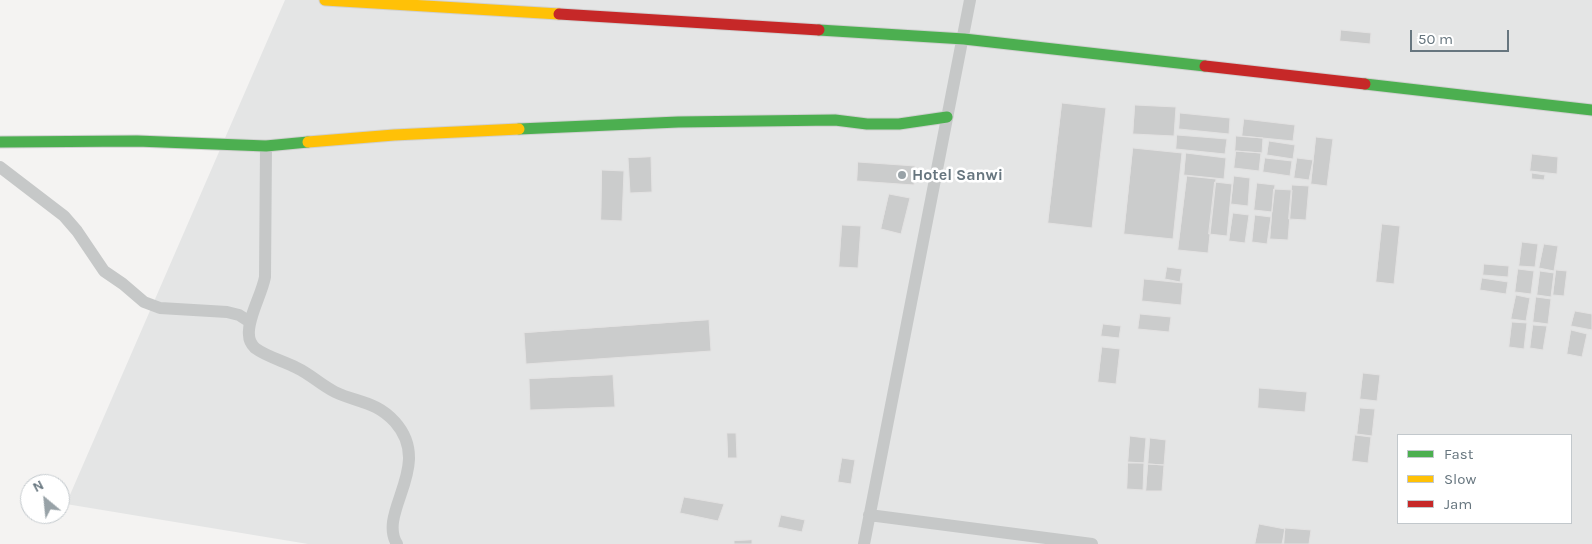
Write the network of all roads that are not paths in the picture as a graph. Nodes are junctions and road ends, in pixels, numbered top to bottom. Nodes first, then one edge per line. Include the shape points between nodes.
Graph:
1 (327, 0) edge
2 (970, 0) edge
3 (964, 39) junction
4 (1592, 110) edge
5 (947, 117) junction
6 (0, 142) edge
7 (266, 146) junction
8 (0, 167) edge
9 (250, 322) junction
10 (869, 515) junction
11 (397, 544) edge
12 (864, 544) edge
13 (1092, 544) edge

1 - 3 street
2 - 3 street
3 - 4 street
3 - 5 street
5 - 7 street via 899,124 835,120 678,122 394,135
5 - 10 street
6 - 7 street via 137,141
7 - 9 street via 264,277
8 - 9 street via 64,216 104,271 144,302 160,308 227,312
9 - 11 street via 248,334 255,348 298,368 348,398 368,402 384,411 403,432 410,460 394,516 392,531
10 - 12 street
10 - 13 street

